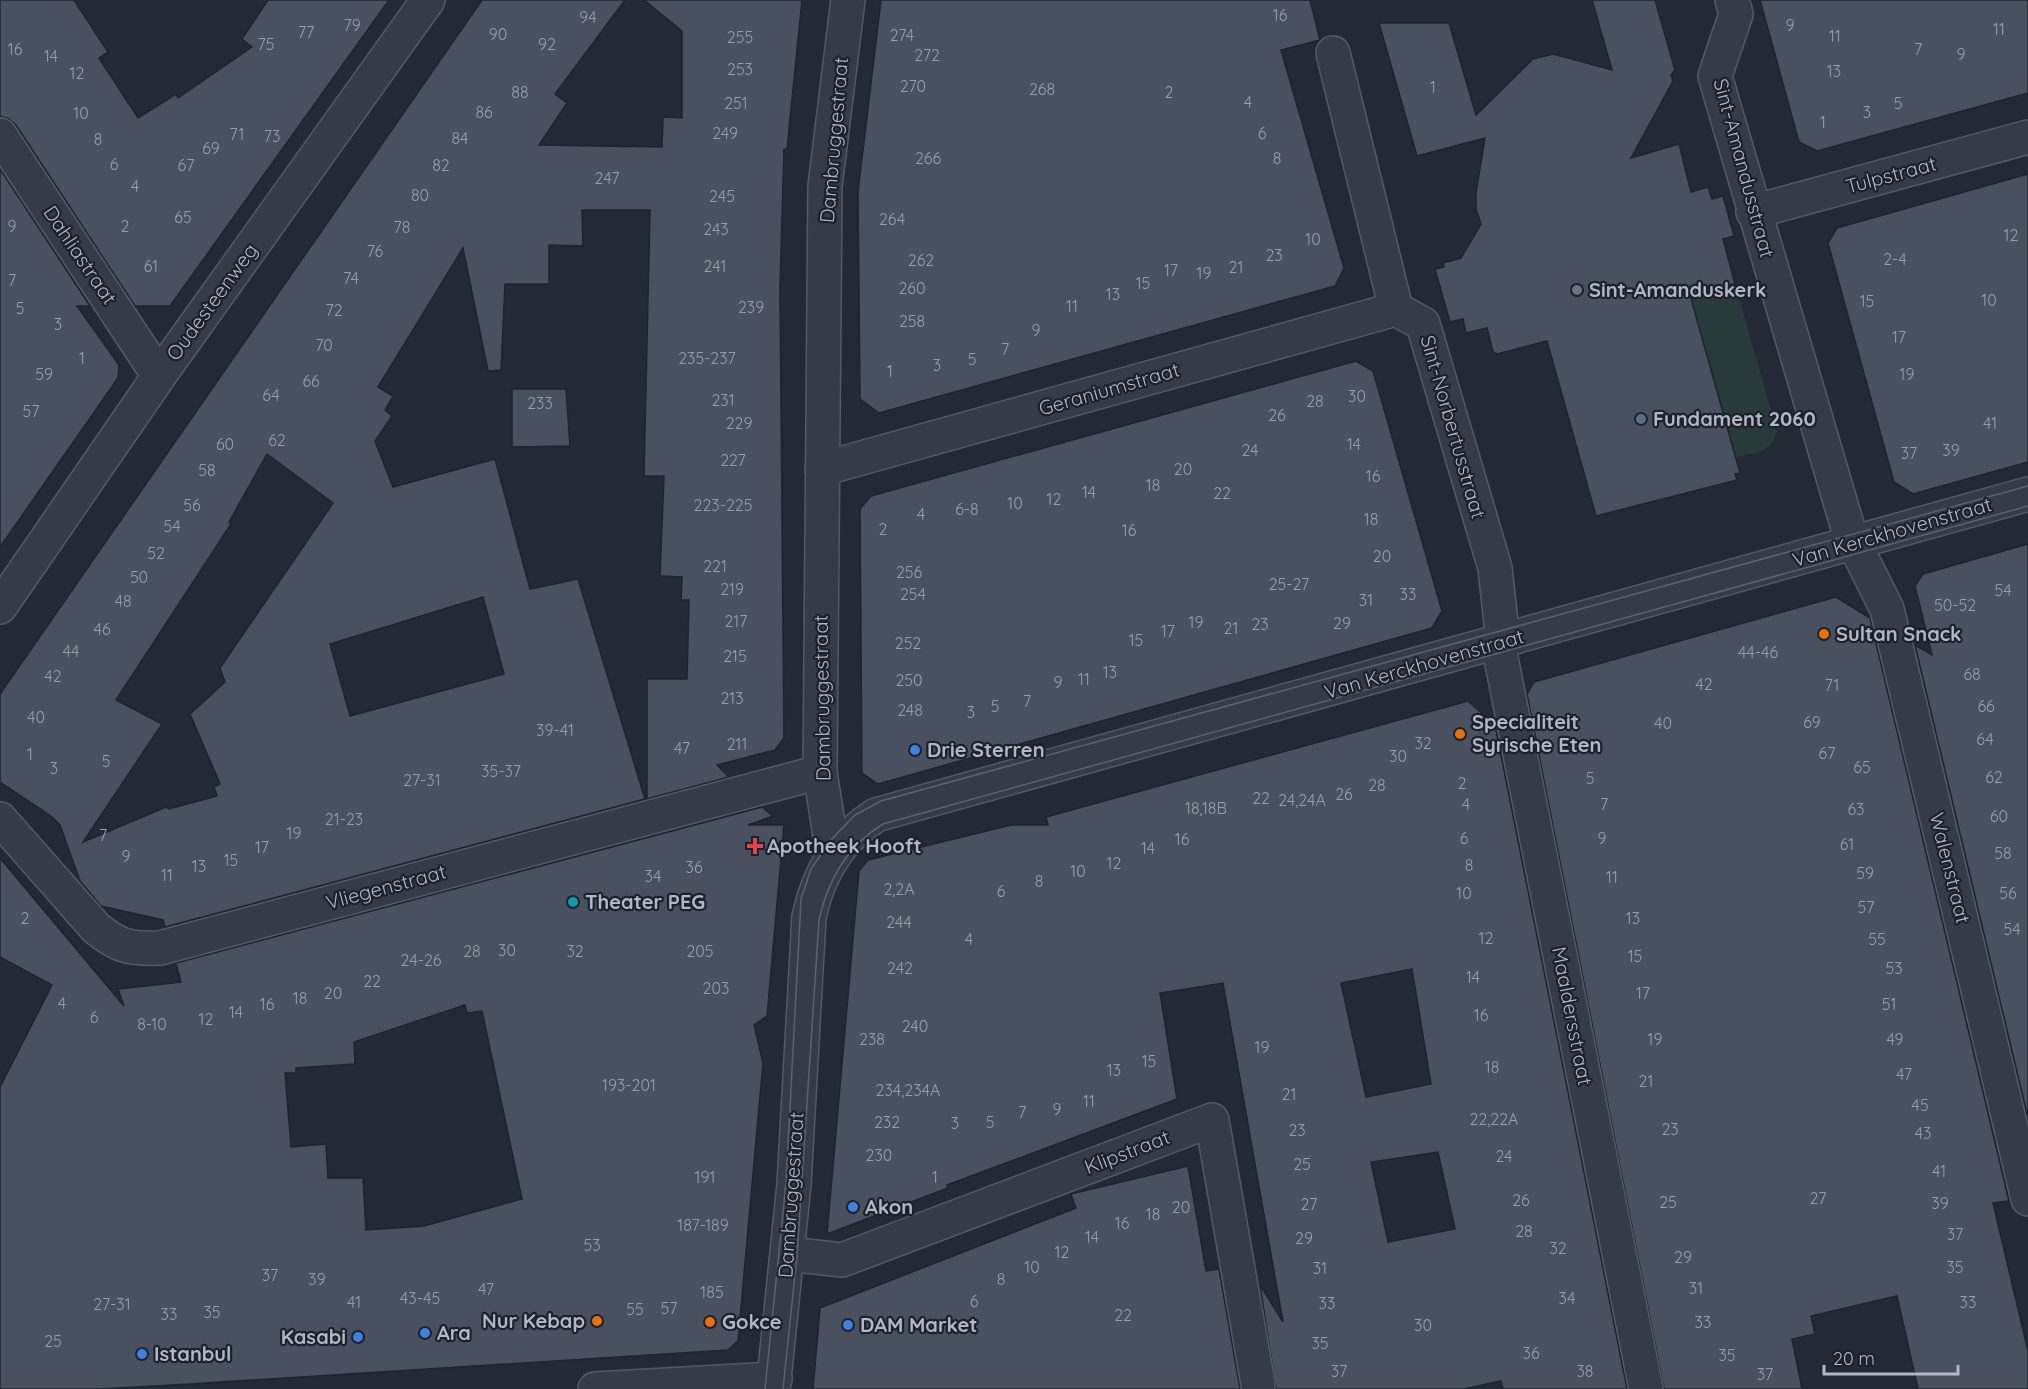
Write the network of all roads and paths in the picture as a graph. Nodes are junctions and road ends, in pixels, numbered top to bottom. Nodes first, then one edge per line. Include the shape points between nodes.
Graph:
1 (428, 0) edge
2 (848, 0) edge
3 (1732, 0) edge
4 (1333, 53) dead end
5 (0, 135) edge
6 (2028, 137) edge
7 (1754, 212) junction
8 (1396, 309) junction
9 (159, 376) junction
10 (822, 469) junction
11 (2028, 494) edge
12 (1854, 543) junction
13 (0, 607) edge
14 (1501, 642) junction
15 (820, 772) junction
16 (0, 819) edge
17 (833, 855) junction
18 (2028, 1199) edge
19 (788, 1254) junction
20 (774, 1384) edge
21 (1258, 1384) dead end
22 (595, 1389) edge
23 (1646, 1389) edge

1 - 9 street, Oudesteenweg
2 - 10 street, Dambruggestraat via 825,186
3 - 7 street, Sint-Amandusstraat via 1736,14 1715,76
4 - 8 street
5 - 9 street, Dahliastraat
6 - 7 street, Tulpstraat
7 - 12 street, Sint-Amandusstraat
8 - 10 street, Geraniumstraat
8 - 14 street, Sint-Norbertusstraat via 1423,324 1494,568
9 - 13 street, Oudesteenweg
10 - 15 street, Dambruggestraat
11 - 12 street, Van Kerckhovenstraat
12 - 14 street, Van Kerckhovenstraat
12 - 18 street, Walenstraat via 1887,609
14 - 17 street, Van Kerckhovenstraat via 876,815
14 - 23 street, Maaldersstraat
15 - 16 street, Vliegenstraat via 160,948 134,949 112,942
15 - 17 street, Dambruggestraat
17 - 19 street, Dambruggestraat via 820,877 809,917
19 - 20 street, Dambruggestraat
19 - 21 street, Klipstraat via 842,1260 1212,1120
20 - 22 street

